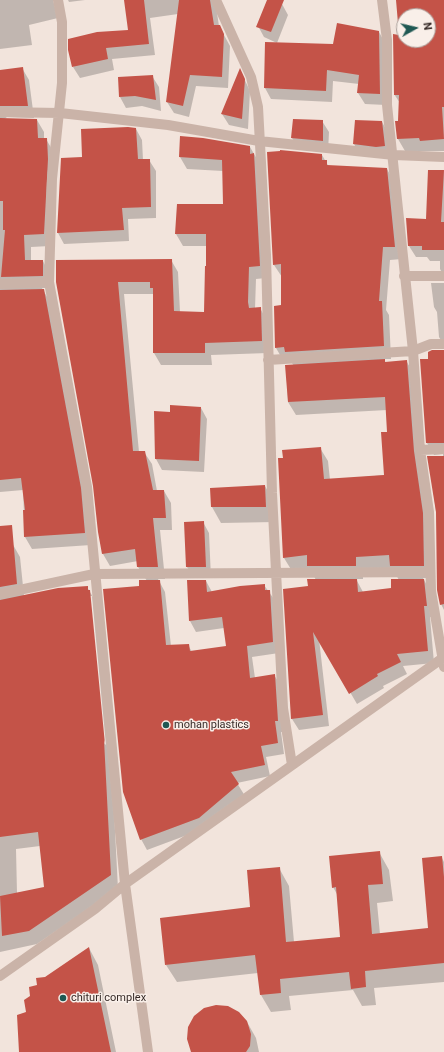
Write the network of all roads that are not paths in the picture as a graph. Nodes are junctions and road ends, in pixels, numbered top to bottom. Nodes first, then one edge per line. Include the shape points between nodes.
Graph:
1 (58, 0) edge
2 (216, 0) edge
3 (382, 0) edge
4 (0, 112) edge
5 (60, 113) junction
6 (259, 141) junction
7 (394, 155) junction
8 (444, 157) edge
9 (404, 276) junction
10 (444, 276) edge
11 (49, 282) junction
12 (0, 284) edge
13 (444, 344) edge
14 (413, 351) junction
15 (268, 360) junction
16 (420, 450) junction
17 (444, 450) edge
18 (430, 572) junction
19 (94, 574) junction
20 (276, 574) junction
21 (0, 594) edge
22 (443, 661) edge
23 (292, 765) junction
24 (125, 884) junction
25 (0, 976) edge
26 (148, 1052) edge

1 - 5 street via 62,22
2 - 6 street via 251,77 258,107
3 - 7 street via 386,40 387,105
4 - 5 street
5 - 6 street via 168,125
5 - 11 street via 52,179
6 - 7 street
6 - 15 street via 266,255
7 - 8 street
7 - 9 street
9 - 10 street
9 - 14 street
11 - 12 street
11 - 19 street via 87,487
13 - 14 street via 431,344
14 - 15 street
14 - 16 street
15 - 20 street
16 - 17 street
16 - 18 street via 428,512
18 - 20 street
18 - 22 street
19 - 20 street
19 - 21 street
19 - 24 street
20 - 23 street via 283,708
22 - 23 street
23 - 24 street
24 - 25 street
24 - 26 street

